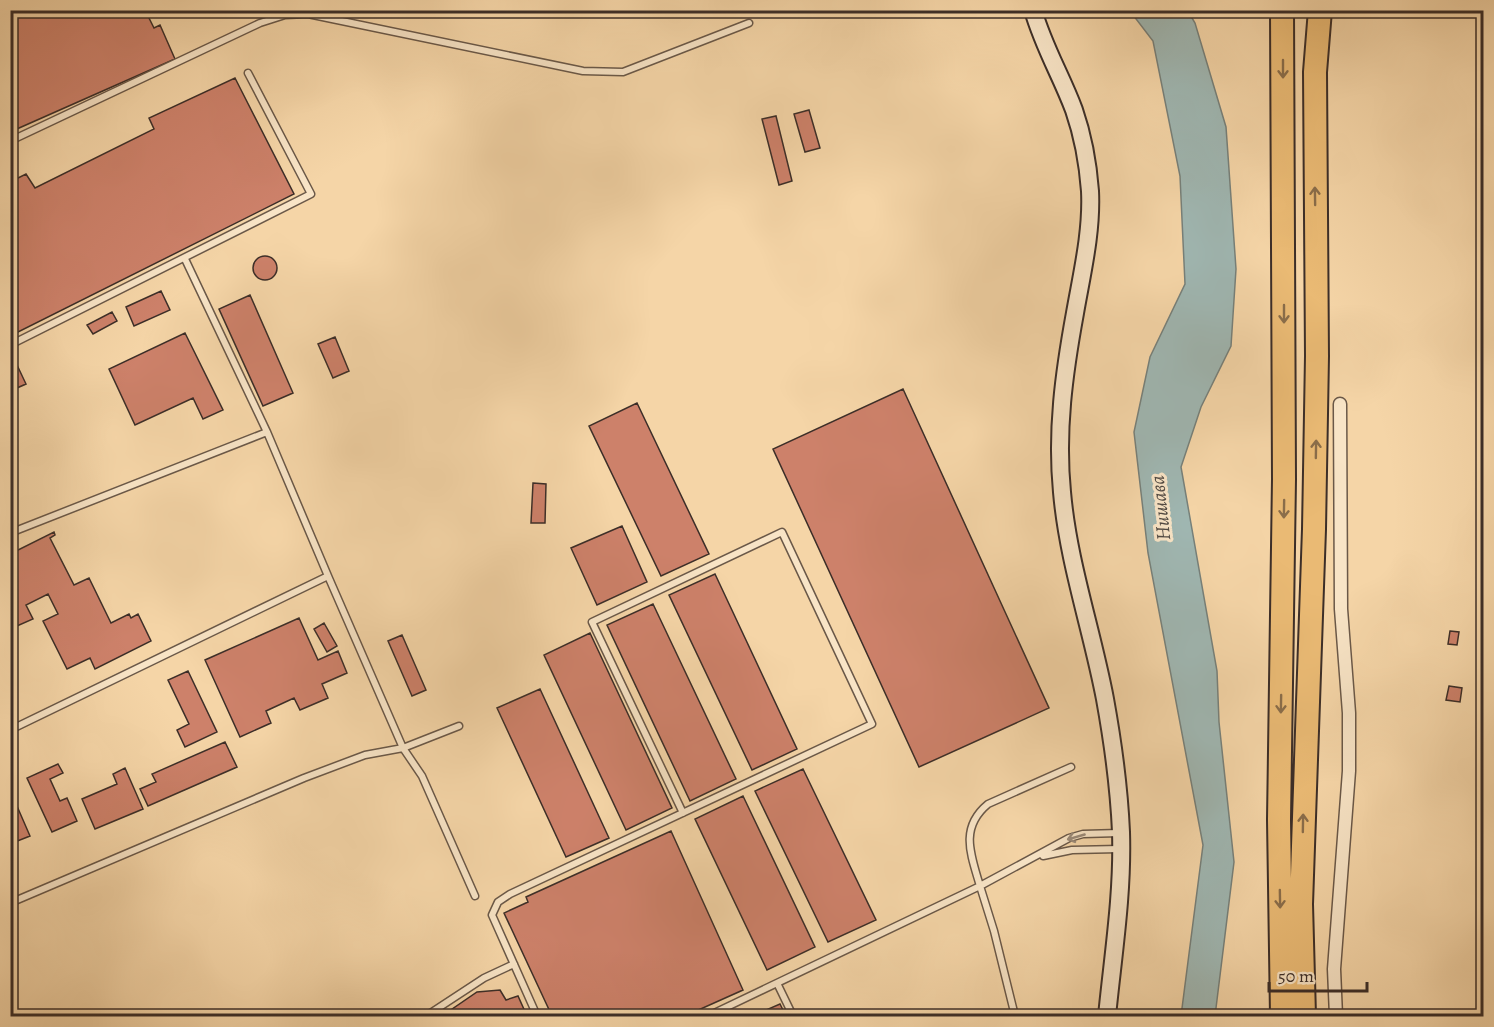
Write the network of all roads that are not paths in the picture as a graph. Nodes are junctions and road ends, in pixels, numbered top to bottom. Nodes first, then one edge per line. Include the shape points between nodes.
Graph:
1 (1033, 10) edge
2 (1282, 10) edge
3 (1320, 10) edge
4 (749, 23) dead end
5 (248, 73) dead end
6 (10, 141) edge
7 (184, 259) junction
8 (10, 345) edge
9 (1340, 404) dead end
10 (267, 432) junction
11 (10, 533) edge
12 (328, 576) junction
13 (459, 726) dead end
14 (10, 730) edge
15 (403, 748) junction
16 (1071, 767) dead end
17 (682, 813) junction
18 (1121, 841) junction
19 (1036, 857) junction
20 (980, 886) junction
21 (475, 896) dead end
22 (10, 903) edge
23 (514, 964) junction
24 (777, 983) junction
25 (426, 1017) edge
26 (537, 1017) edge
27 (708, 1017) edge
28 (793, 1017) edge
29 (1015, 1017) edge
30 (1107, 1017) edge
31 (1282, 1017) edge
32 (1304, 1017) edge
33 (1336, 1017) edge

1 - 18 main road via 1043,46 1074,111 1088,169 1089,238 1062,398 1060,467 1068,536 1106,710
2 -> 31 highway
32 -> 3 highway via 1301,904 1314,529 1315,72
4 - 6 lane via 623,72 583,71 358,23 308,14 285,15 260,23
5 - 7 lane via 311,194
7 - 8 lane
7 - 10 lane
9 - 33 street via 1341,609 1349,748 1334,969
10 - 11 lane
10 - 12 lane
12 - 14 lane
12 - 15 lane
13 - 15 lane
15 - 21 lane via 422,776
15 - 22 lane via 365,755 304,778
16 - 20 lane via 988,804 976,814 969,829
17 - 17 lane via 592,622 782,532 872,724
17 - 23 lane via 498,902 492,915
18 - 19 lane
18 -> 19 lane via 1083,834
18 - 30 main road via 1116,945
19 - 20 lane
20 - 24 lane
20 - 29 lane
23 - 25 lane via 484,978
23 - 26 lane
24 - 27 lane
24 - 28 lane

